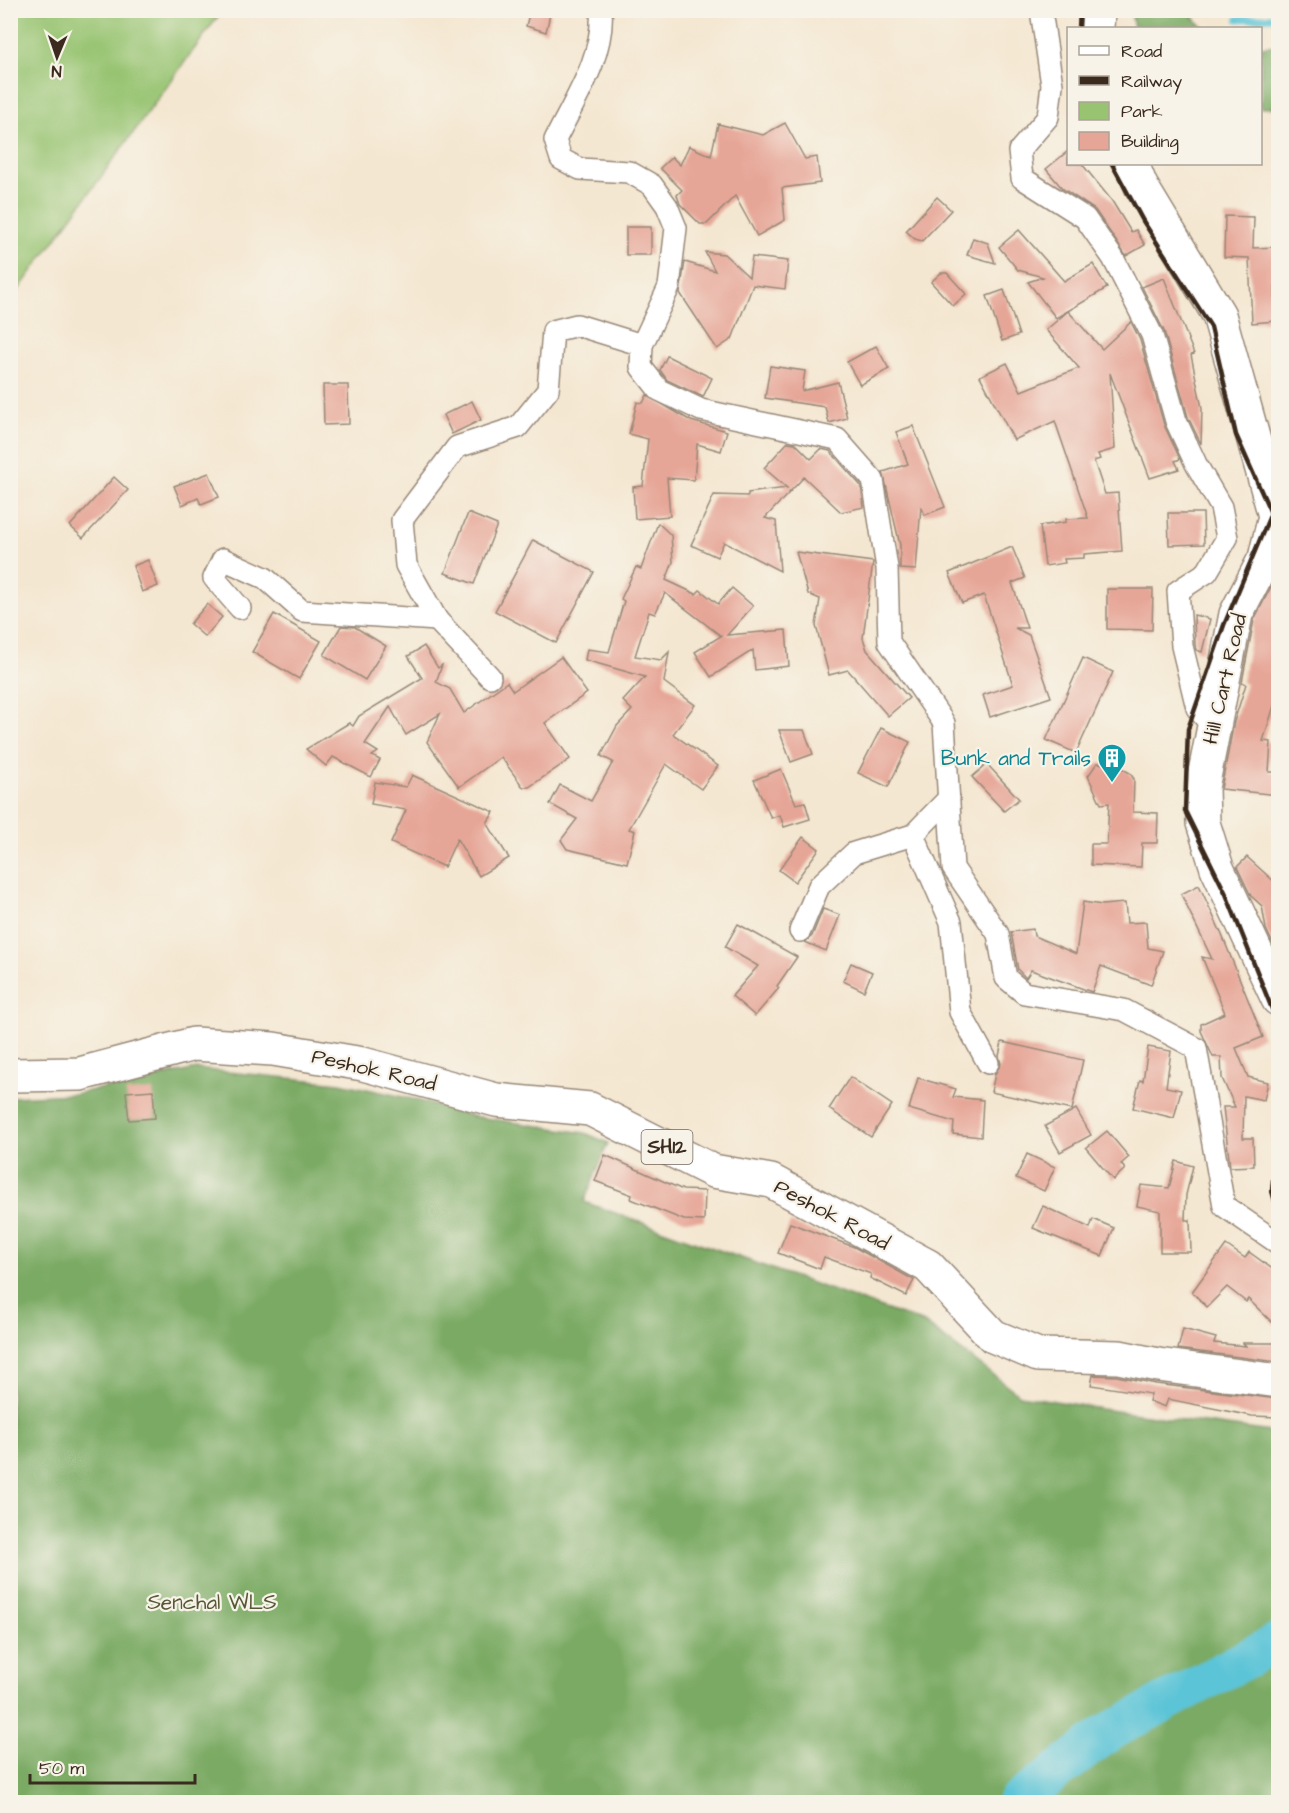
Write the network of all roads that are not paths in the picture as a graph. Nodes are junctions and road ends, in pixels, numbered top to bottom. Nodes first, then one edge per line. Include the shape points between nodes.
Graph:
1 (600, 10) edge
2 (1041, 10) edge
3 (1098, 10) edge
4 (1097, 27) edge
5 (1132, 165) edge
6 (642, 345) junction
7 (240, 608) dead end
8 (437, 620) junction
9 (490, 677) dead end
10 (1212, 726) junction
11 (949, 798) junction
12 (914, 835) junction
13 (800, 931) dead end
14 (1278, 999) edge
15 (988, 1063) dead end
16 (10, 1075) edge
17 (1278, 1244) edge
18 (1278, 1381) edge

1 - 6 street via 602,24 595,57 555,140 561,159 580,169 629,172 652,185 667,206 676,228 669,286
2 - 10 street via 1052,85 1048,117 1018,151 1022,178 1085,219 1113,258 1152,335 1176,421 1221,507 1227,538 1208,572 1178,591 1182,646 1197,708
3 - 4 main road
5 - 10 main road, Hill Cart Road via 1141,186 1219,315 1275,516 1265,558 1236,614
6 - 8 street via 577,325 553,331 548,390 518,428 457,447 402,520 406,565
6 - 11 street via 641,367 659,390 701,411 837,439 873,480 887,568 889,642 944,723
7 - 8 street via 214,578 223,559 265,578 302,611
8 - 9 street
10 - 14 main road, Hill Cart Road via 1202,788 1203,823 1217,868
11 - 12 street
11 - 17 street via 953,868 998,934 1006,978 1024,993 1124,1010 1196,1048 1224,1206
12 - 13 street via 854,853 819,886
12 - 15 street via 951,922 960,1012
16 - 18 main road, Peshok Road / SH12 via 80,1074 194,1044 273,1049 363,1064 496,1100 590,1109 712,1171 771,1181 928,1266 993,1336 1038,1354 1119,1357

